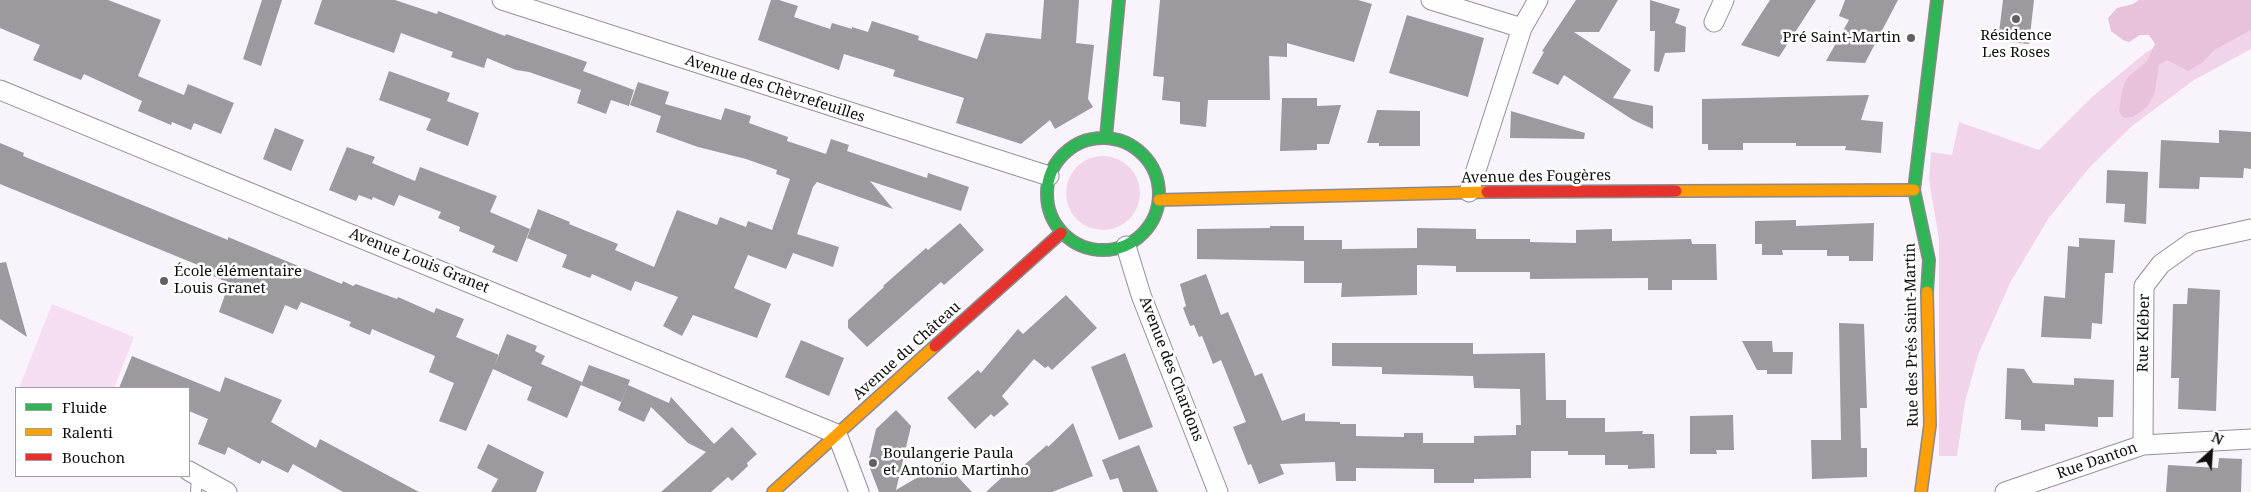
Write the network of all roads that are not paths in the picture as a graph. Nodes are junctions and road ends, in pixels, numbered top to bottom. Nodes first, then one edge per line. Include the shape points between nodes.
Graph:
1 (502, 0) edge
2 (1119, 0) edge
3 (1431, 0) edge
4 (1538, 0) edge
5 (1724, 0) edge
6 (1937, 0) edge
7 (1714, 22) dead end
8 (1522, 28) junction
9 (0, 90) edge
10 (1106, 137) junction
11 (1049, 176) junction
12 (1914, 190) junction
13 (1469, 192) junction
14 (1159, 200) junction
15 (2251, 229) edge
16 (1061, 233) junction
17 (1126, 246) junction
18 (837, 434) junction
19 (2251, 439) edge
20 (2143, 445) junction
21 (194, 480) edge
22 (227, 492) edge
23 (773, 492) edge
24 (859, 492) edge
25 (1218, 492) edge
26 (1921, 492) edge
27 (2005, 492) edge

1 - 11 street, Avenue des Chèvrefeuilles
2 - 10 street
3 - 8 street
4 - 8 street
5 - 7 street
6 - 12 street, Rue des Prés Saint-Martin
8 - 13 street
9 - 18 street, Avenue Louis Granet
10 - 11 street via 1087,139 1071,147 1057,160
10 - 14 street via 1124,141 1140,151 1158,182
11 - 16 street via 1047,206
12 - 13 street, Avenue des Fougères
12 - 26 street, Rue des Prés Saint-Martin via 1929,260 1926,301 1930,425
13 - 14 street, Avenue des Fougères
14 - 17 street via 1149,228
15 - 20 street, Rue Kléber via 2192,242 2161,264 2144,286
16 - 17 street via 1091,249 1109,251
16 - 18 street, Avenue du Château
17 - 25 street, Avenue des Chardons via 1141,295
18 - 23 street, Avenue du Château
18 - 24 street
19 - 20 street, Rue Danton
20 - 27 street, Rue Danton
21 - 22 street

